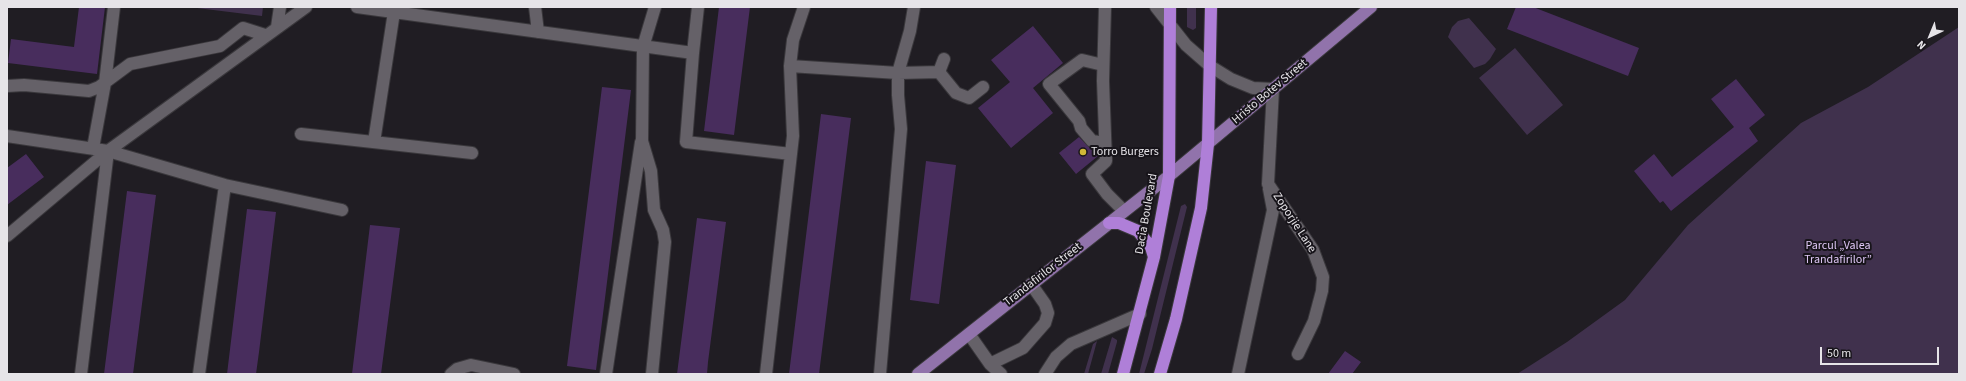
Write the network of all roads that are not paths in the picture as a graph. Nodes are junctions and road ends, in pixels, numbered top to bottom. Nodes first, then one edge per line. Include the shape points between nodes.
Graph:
1 (114, 7) edge
2 (280, 7) edge
3 (306, 7) edge
4 (357, 7) edge
5 (535, 7) edge
6 (655, 7) edge
7 (698, 7) edge
8 (804, 7) edge
9 (914, 7) edge
10 (1105, 7) edge
11 (1156, 7) edge
12 (1170, 7) edge
13 (1211, 7) edge
14 (1371, 7) edge
15 (394, 12) junction
16 (1170, 25) junction
17 (276, 27) junction
18 (538, 32) junction
19 (265, 36) junction
20 (643, 47) junction
21 (693, 53) junction
22 (944, 59) dead end
23 (1103, 65) junction
24 (790, 66) junction
25 (1210, 66) junction
26 (939, 72) junction
27 (898, 73) junction
28 (105, 83) junction
29 (7, 86) edge
30 (983, 87) dead end
31 (1273, 89) junction
32 (301, 134) dead end
33 (7, 136) edge
34 (642, 141) junction
35 (374, 142) junction
36 (1105, 143) junction
37 (1208, 144) junction
38 (93, 148) junction
39 (108, 151) junction
40 (472, 153) dead end
41 (791, 154) junction
42 (1169, 176) junction
43 (1268, 184) junction
44 (225, 186) junction
45 (342, 210) dead end
46 (1124, 211) junction
47 (1109, 223) junction
48 (7, 236) edge
49 (1154, 257) junction
50 (1031, 284) junction
51 (1140, 314) junction
52 (969, 334) junction
53 (1298, 354) dead end
54 (990, 364) junction
55 (82, 374) edge
56 (199, 374) edge
57 (451, 374) edge
58 (514, 374) edge
59 (606, 374) edge
60 (652, 374) edge
61 (766, 374) edge
62 (880, 374) edge
63 (918, 374) edge
64 (1001, 374) edge
65 (1045, 374) edge
66 (1123, 374) edge
67 (1160, 374) edge
68 (1238, 374) edge

1 - 28 street
2 - 17 street
3 - 17 street
4 - 15 street
5 - 18 street
6 - 20 street
7 - 21 street
8 - 24 street via 793,40
9 - 27 street
10 - 23 street
11 - 16 street
12 - 16 highway, Dacia Boulevard
13 - 25 highway
14 - 31 main road, Hristo Botev Street
15 - 18 street
15 - 35 street
16 - 25 street via 1186,45
16 - 42 highway, Dacia Boulevard
17 - 19 street
18 - 20 street
19 - 28 street via 242,28 220,46 130,64
19 - 39 street
20 - 21 street
20 - 34 street
21 - 41 street via 686,142
22 - 26 street
23 - 36 street
23 - 36 street via 1082,60 1049,84 1092,141
24 - 27 street
24 - 41 street via 794,136
25 - 31 street via 1231,79 1253,88
25 - 37 highway
26 - 27 street
26 - 30 street via 956,93 969,98
27 - 62 street via 901,129
28 - 29 street via 89,90
28 - 38 street
31 - 37 main road, Hristo Botev Street
31 - 43 street, Zoporjie Lane
32 - 35 street
33 - 38 street
34 - 59 street
34 - 60 street via 651,171 654,210 663,230 665,242
35 - 40 street
36 - 46 street via 1106,161 1092,174
37 - 42 main road, Hristo Botev Street
37 - 67 highway via 1201,208 1176,319
38 - 39 street
39 - 44 street
39 - 48 street
39 - 55 street
41 - 61 street
42 - 46 main road, Trandafirilor Street
42 - 49 highway, Dacia Boulevard
43 - 53 street, Zoporjie Lane via 1313,250 1322,277 1322,291 1314,321
43 - 68 street via 1273,210
44 - 45 street
44 - 56 street
46 - 47 main road, Trandafirilor Street
47 - 49 highway via 1119,223 1138,231 1151,247
47 - 50 main road, Trandafirilor Street
49 - 51 highway, Dacia Boulevard
50 - 52 main road, Trandafirilor Street
50 - 54 street via 1045,304 1048,313 1045,323 1023,348
51 - 65 street via 1071,344 1056,357
51 - 66 highway, Dacia Boulevard
52 - 54 street
52 - 63 main road, Trandafirilor Street
54 - 64 street
57 - 58 street via 457,369 471,365

